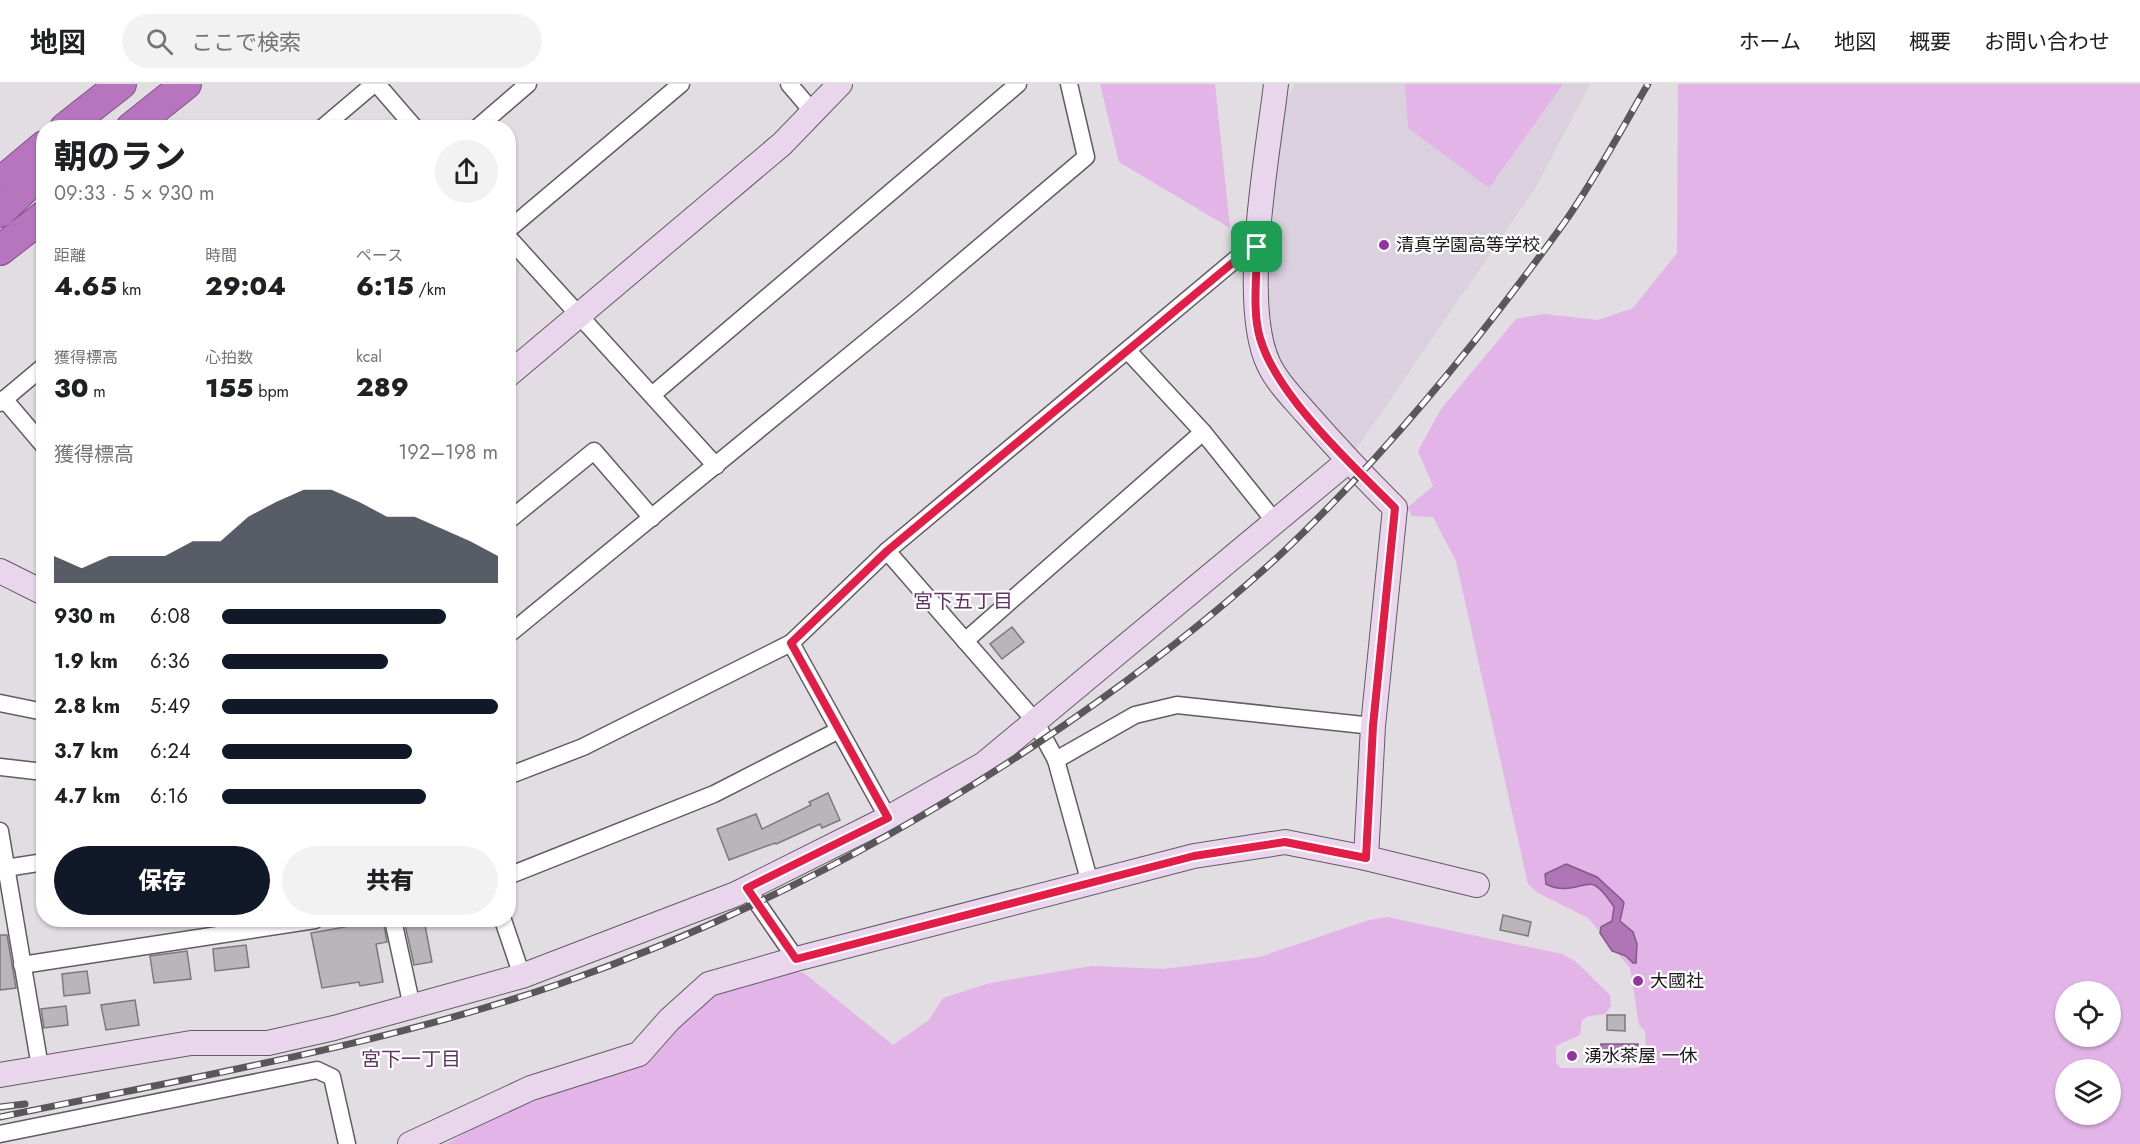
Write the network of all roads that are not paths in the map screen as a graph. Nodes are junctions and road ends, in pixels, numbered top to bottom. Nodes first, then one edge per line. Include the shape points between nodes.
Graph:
1 (121, 84) edge
2 (140, 84) edge
3 (186, 84) edge
4 (208, 84) edge
5 (375, 84) edge
6 (528, 84) edge
7 (681, 84) edge
8 (789, 84) edge
9 (840, 84) edge
10 (1018, 84) edge
11 (1070, 84) edge
12 (1276, 84) edge
13 (813, 112) junction
14 (75, 120) edge
15 (100, 120) edge
16 (140, 120) edge
17 (165, 120) edge
18 (331, 120) edge
19 (407, 120) edge
20 (486, 120) edge
21 (36, 153) edge
22 (36, 178) edge
23 (0, 182) edge
24 (36, 201) edge
25 (0, 212) edge
26 (36, 222) edge
27 (516, 223) edge
28 (0, 230) edge
29 (516, 246) edge
30 (1257, 247) junction
31 (0, 250) edge
32 (579, 315) junction
33 (1128, 351) junction
34 (516, 368) edge
35 (36, 373) edge
36 (652, 395) junction
37 (2, 401) edge
38 (1203, 432) junction
39 (36, 437) edge
40 (1348, 461) junction
41 (716, 466) junction
42 (516, 514) edge
43 (652, 518) junction
44 (1276, 523) junction
45 (887, 551) junction
46 (0, 571) edge
47 (36, 589) edge
48 (516, 628) edge
49 (965, 641) junction
50 (791, 643) junction
51 (0, 703) edge
52 (36, 710) edge
53 (1035, 721) junction
54 (1373, 726) junction
55 (839, 730) junction
56 (1056, 760) junction
57 (0, 767) edge
58 (36, 771) edge
59 (516, 773) edge
60 (888, 818) junction
61 (0, 831) edge
62 (1366, 858) junction
63 (36, 863) edge
64 (6, 868) junction
65 (516, 873) edge
66 (1090, 883) junction
67 (1478, 885) dead end
68 (747, 888) junction
69 (268, 927) edge
70 (395, 927) edge
71 (505, 927) edge
72 (796, 959) junction
73 (22, 964) junction
74 (522, 976) junction
75 (412, 1007) junction
76 (39, 1067) junction
77 (0, 1075) edge
78 (0, 1134) edge
79 (348, 1144) edge
80 (410, 1144) edge

1 - 14 highway
2 - 15 highway
3 - 16 highway
4 - 17 highway
5 - 18 street
5 - 19 street
6 - 20 street
7 - 27 street
8 - 13 street
9 - 13 street
10 - 36 street
11 - 41 street via 1086,157
12 - 30 street
13 - 32 street via 782,144
21 - 23 highway
22 - 25 highway
24 - 28 highway
26 - 31 highway
29 - 32 street
30 - 33 street via 1236,260
30 - 40 street via 1259,336 1269,365 1287,392
32 - 34 street
32 - 36 street
33 - 38 street
33 - 45 street
35 - 37 street
36 - 41 street
37 - 39 street
38 - 44 street
38 - 49 street
40 - 44 street
40 - 54 street via 1395,508
41 - 43 street
42 - 43 street via 594,451
43 - 48 street
44 - 53 street
45 - 49 street
45 - 50 street
46 - 47 street
49 - 53 street
50 - 55 street
50 - 59 street via 583,747
51 - 52 street
53 - 56 street
53 - 60 street via 984,764
54 - 56 street via 1177,705 1135,715
54 - 62 street
55 - 60 street
55 - 65 street via 714,794
56 - 66 street
57 - 58 street
60 - 68 street
61 - 64 street
62 - 66 street via 1285,842 1194,856
62 - 67 street
63 - 64 street
64 - 73 street
66 - 72 street
68 - 72 street
68 - 74 street
69 - 73 street
70 - 75 street
71 - 74 street
72 - 80 street via 709,984 639,1054 531,1088
73 - 76 street
74 - 75 street
75 - 76 street via 268,1043 191,1043
76 - 77 street
78 - 79 street via 317,1070 332,1077

